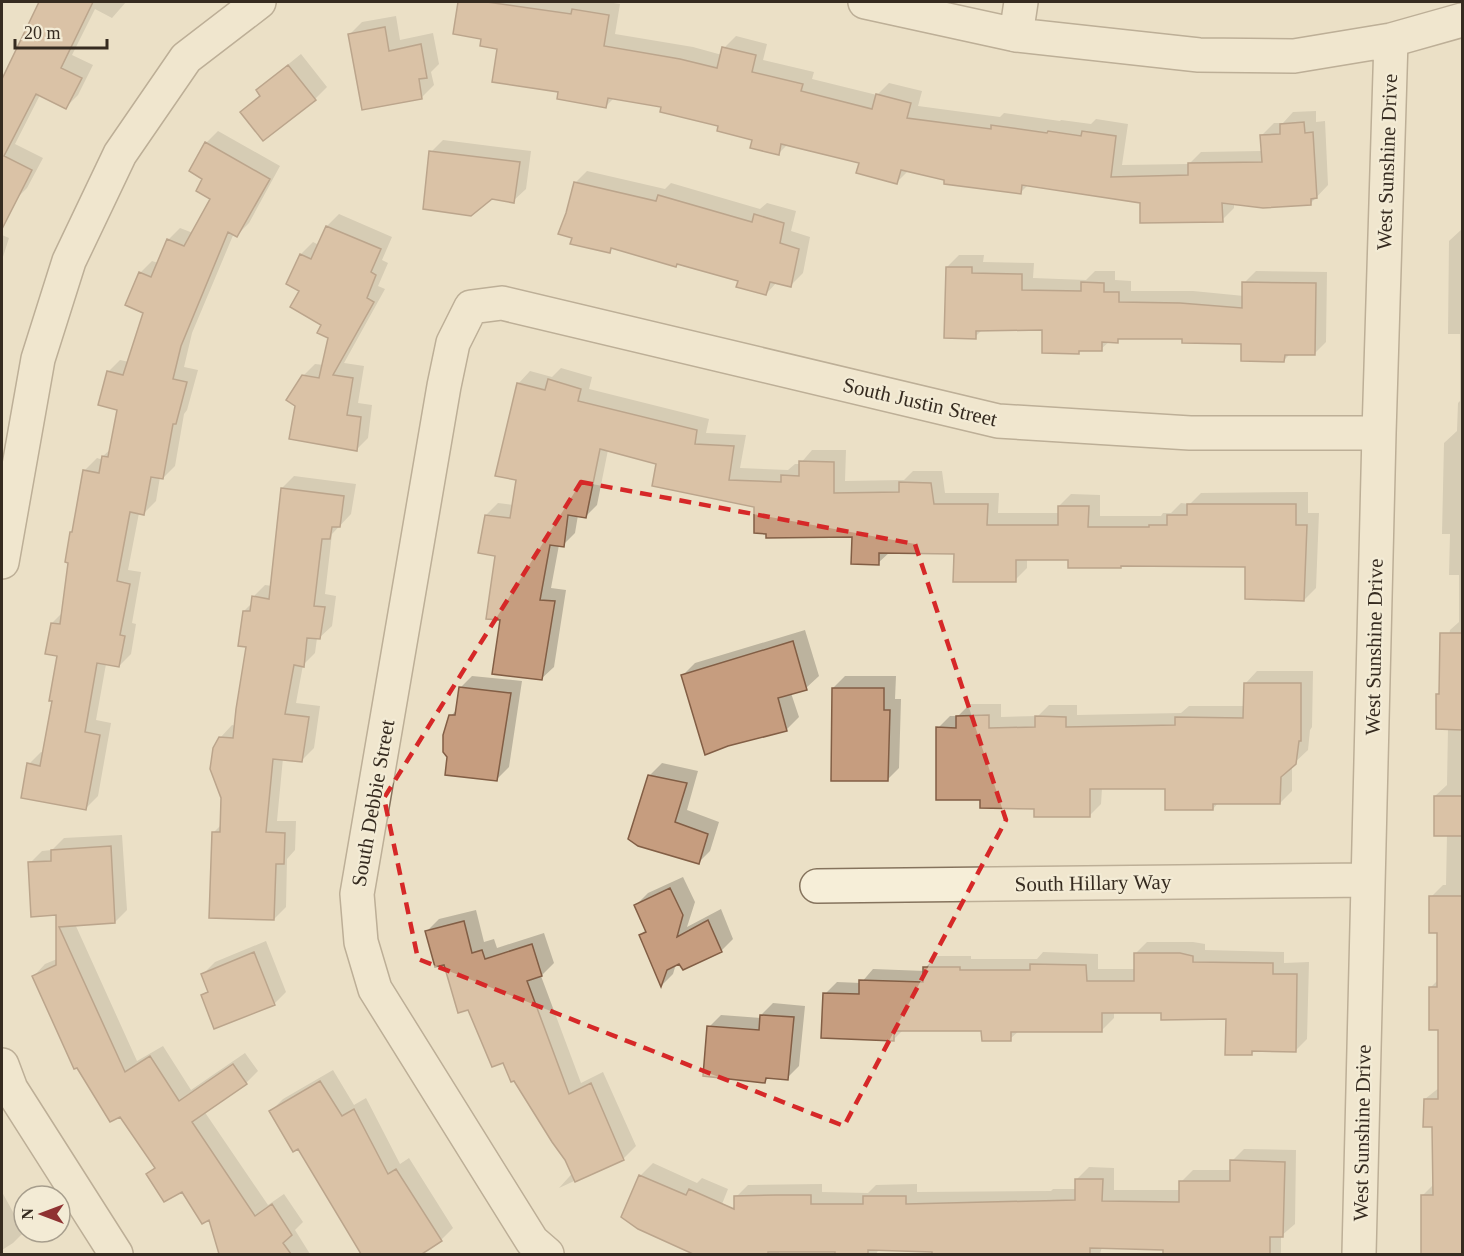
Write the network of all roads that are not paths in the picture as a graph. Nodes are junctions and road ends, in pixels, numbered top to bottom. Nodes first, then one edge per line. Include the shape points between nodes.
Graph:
1 (259, 2) edge
2 (864, 2) edge
3 (1021, 2) edge
4 (1462, 20) edge
5 (1016, 35) junction
6 (1391, 40) junction
7 (471, 308) joint
8 (1379, 433) junction
9 (2, 561) edge
10 (1368, 880) junction
11 (818, 886) dead end
12 (5, 1083) edge
13 (116, 1254) edge
14 (547, 1254) edge
15 (1359, 1254) edge

1 - 9 street via 186,58 120,154 69,261 38,359
2 - 5 street
3 - 5 street
4 - 6 street
5 - 6 street via 1199,55 1294,56
6 - 8 street, West Sunshine Drive
7 - 8 street, South Justin Street via 502,303 998,421 1190,433
7 - 14 street, South Debbie Street via 453,343 444,386 357,894 361,942 375,989 532,1241
8 - 10 street, West Sunshine Drive
10 - 11 street, South Hillary Way
10 - 15 street, West Sunshine Drive
12 - 13 street

